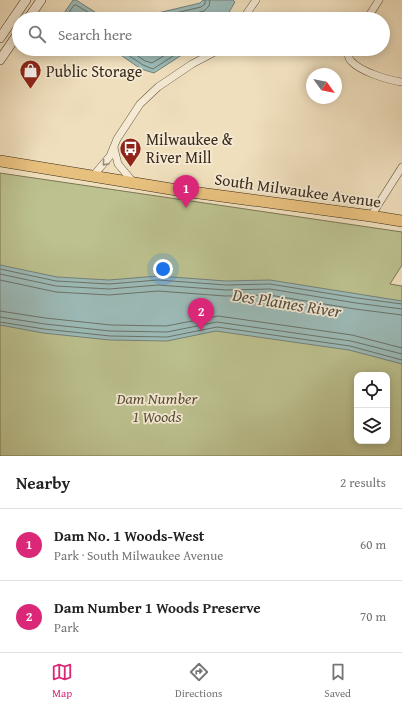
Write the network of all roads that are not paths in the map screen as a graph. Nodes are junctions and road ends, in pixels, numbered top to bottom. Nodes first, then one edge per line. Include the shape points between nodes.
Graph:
1 (26, 0) edge
2 (40, 0) edge
3 (256, 0) edge
4 (379, 0) edge
5 (18, 12) edge
6 (32, 12) edge
7 (248, 12) edge
8 (371, 12) edge
9 (12, 20) edge
10 (0, 38) edge
11 (12, 42) edge
12 (207, 56) edge
13 (349, 56) edge
14 (0, 60) edge
15 (402, 82) edge
16 (114, 148) junction
17 (0, 161) edge
18 (402, 167) edge
19 (93, 176) junction
20 (134, 183) junction
21 (371, 216) junction
22 (402, 221) edge

1 - 5 main road
2 - 6 main road
3 - 7 street
4 - 8 street
9 - 10 main road
11 - 14 main road
12 - 16 street via 158,87 140,104
13 - 15 street via 356,65 379,76
16 -> 19 street
16 - 20 street via 118,164
17 - 19 main road, South Milwaukee Avenue
18 - 21 street
19 - 20 main road, South Milwaukee Avenue
20 - 21 main road, South Milwaukee Avenue
21 - 22 main road, South Milwaukee Avenue

